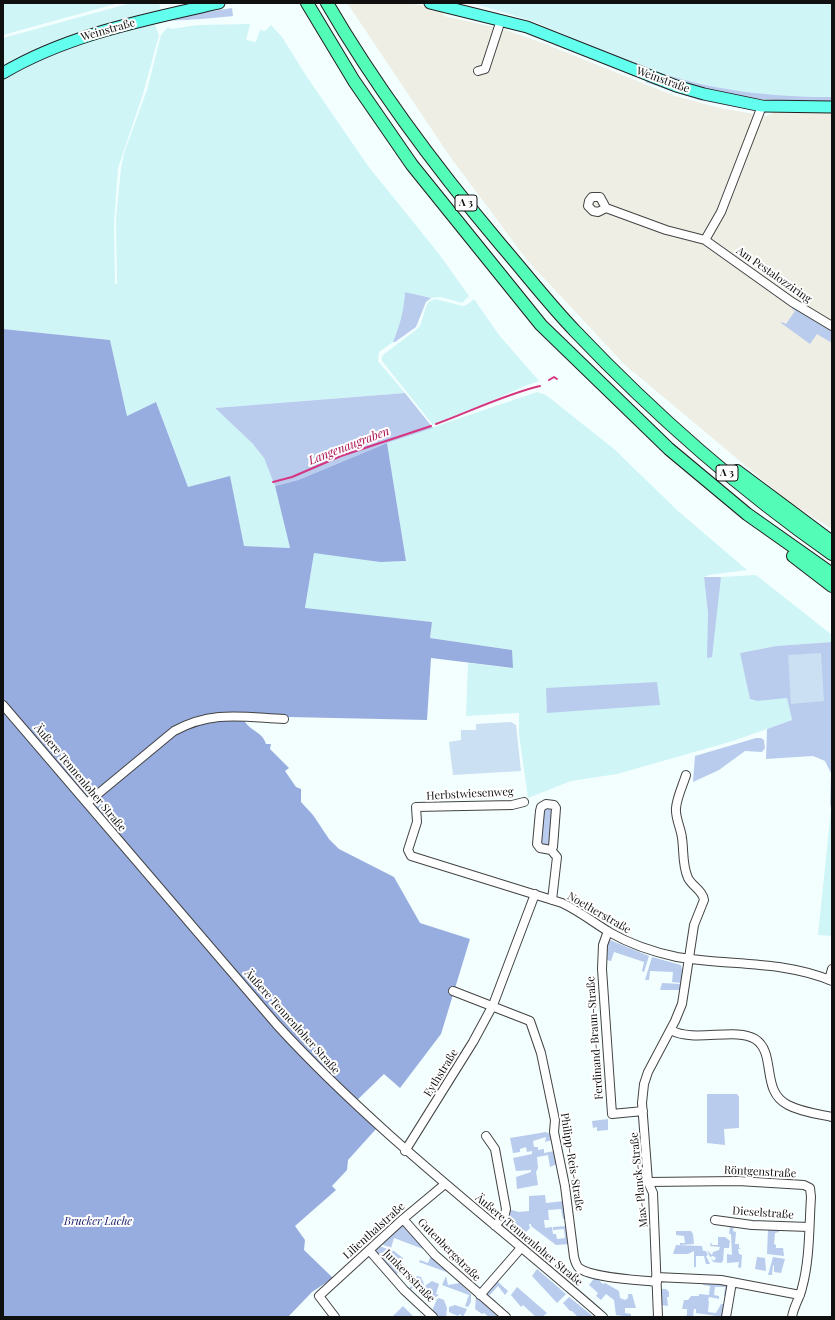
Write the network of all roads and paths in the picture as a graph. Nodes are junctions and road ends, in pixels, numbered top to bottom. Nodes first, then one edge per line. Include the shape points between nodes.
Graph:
1 (219, 3) edge
2 (307, 3) edge
3 (327, 3) edge
4 (430, 3) edge
5 (502, 20) junction
6 (478, 71) dead end
7 (3, 73) edge
8 (762, 106) junction
9 (832, 107) edge
10 (606, 208) dead end
11 (705, 240) junction
12 (832, 326) edge
13 (628, 385) junction
14 (747, 514) junction
15 (832, 540) edge
16 (832, 554) edge
17 (832, 574) edge
18 (832, 586) edge
19 (3, 705) edge
20 (284, 719) dead end
21 (686, 775) dead end
22 (524, 802) dead end
23 (87, 803) junction
24 (416, 807) joint
25 (552, 850) junction
26 (535, 894) junction
27 (552, 900) junction
28 (608, 931) junction
29 (689, 958) junction
30 (832, 970) edge
31 (831, 980) edge
32 (453, 991) dead end
33 (493, 1005) junction
34 (671, 1030) junction
35 (643, 1111) junction
36 (832, 1117) edge
37 (486, 1136) dead end
38 (405, 1151) junction
39 (648, 1182) junction
40 (445, 1184) junction
41 (403, 1219) junction
42 (715, 1220) dead end
43 (495, 1226) junction
44 (809, 1227) junction
45 (521, 1248) junction
46 (369, 1250) junction
47 (657, 1280) junction
48 (732, 1282) junction
49 (480, 1295) junction
50 (800, 1295) junction
51 (335, 1317) edge
52 (433, 1317) edge
53 (506, 1317) edge
54 (603, 1317) edge
55 (658, 1317) edge
56 (726, 1317) edge
57 (792, 1317) edge

1 - 7 main road, Weinstraße via 126,24 94,34 44,52
2 - 14 highway, A 3 via 354,81 412,165 541,325 669,449
3 - 13 highway, A 3 via 351,44 416,139 476,215 561,315
4 - 5 main road, Weinstraße
5 - 6 street via 485,69
5 - 8 main road, Weinstraße via 568,42 676,86
8 - 9 main road, Weinstraße
8 - 11 street via 721,212
10 - 11 street, Am Pestalozziring via 666,230
11 - 12 street, Am Pestalozziring via 792,302
13 - 15 highway via 662,408 706,447
13 - 16 highway, A 3 via 708,457 796,529
14 - 17 highway, A 3
14 - 18 highway via 763,533
19 - 23 street, Äußere Tennenloher Straße
20 - 23 street via 220,716 204,718 185,725 174,731
21 - 29 street, Max-Planck-Straße via 676,814 687,875 704,898 694,925
22 - 24 street, Herbstwiesenweg
23 - 38 street, Äußere Tennenloher Straße via 277,1026 321,1073
24 - 26 street, Noetherstraße via 417,822 408,850 412,856
25 - 25 street via 556,808 554,805 546,804 540,811 537,844 540,848
25 - 27 street via 557,857
26 - 27 street, Noetherstraße
26 - 33 street, Eythstraße
27 - 28 street, Noetherstraße via 574,909
28 - 29 street, Noetherstraße via 649,950
28 - 35 street, Ferdinand-Braun-Straße via 603,945 602,968 612,1114
29 - 31 street, Noetherstraße via 777,967
29 - 34 street, Max-Planck-Straße via 684,998
30 - 31 street, Noetherstraße
32 - 33 street
33 - 38 street, Eythstraße
33 - 47 street, Philipp-Reis-Straße via 530,1021 538,1046 555,1120 554,1132 565,1186 576,1265 600,1275
34 - 35 street, Max-Planck-Straße via 647,1074 643,1091
34 - 36 street via 683,1034 755,1039 765,1051 770,1083 779,1099 793,1108
35 - 39 street, Max-Planck-Straße
37 - 43 street via 495,1149 506,1209
38 - 40 street, Äußere Tennenloher Straße
39 - 44 street, Röntgenstraße via 738,1181 806,1186 811,1191
39 - 47 street, Max-Planck-Straße via 653,1194
40 - 41 street, Lilienthalstraße
40 - 43 street, Äußere Tennenloher Straße
41 - 46 street, Lilienthalstraße
41 - 49 street, Gutenbergstraße via 435,1255
42 - 44 street, Dieselstraße via 752,1225
43 - 45 street, Äußere Tennenloher Straße
44 - 50 street, Röntgenstraße
45 - 49 street, Gutenbergstraße
45 - 54 street, Äußere Tennenloher Straße
46 - 51 street, Lilienthalstraße via 319,1296
46 - 52 street, Junkersstraße via 404,1290
47 - 48 street via 693,1278
47 - 55 street, Max-Planck-Straße
48 - 50 street
48 - 56 street
49 - 53 street, Gutenbergstraße
50 - 57 street, Röntgenstraße via 794,1305

